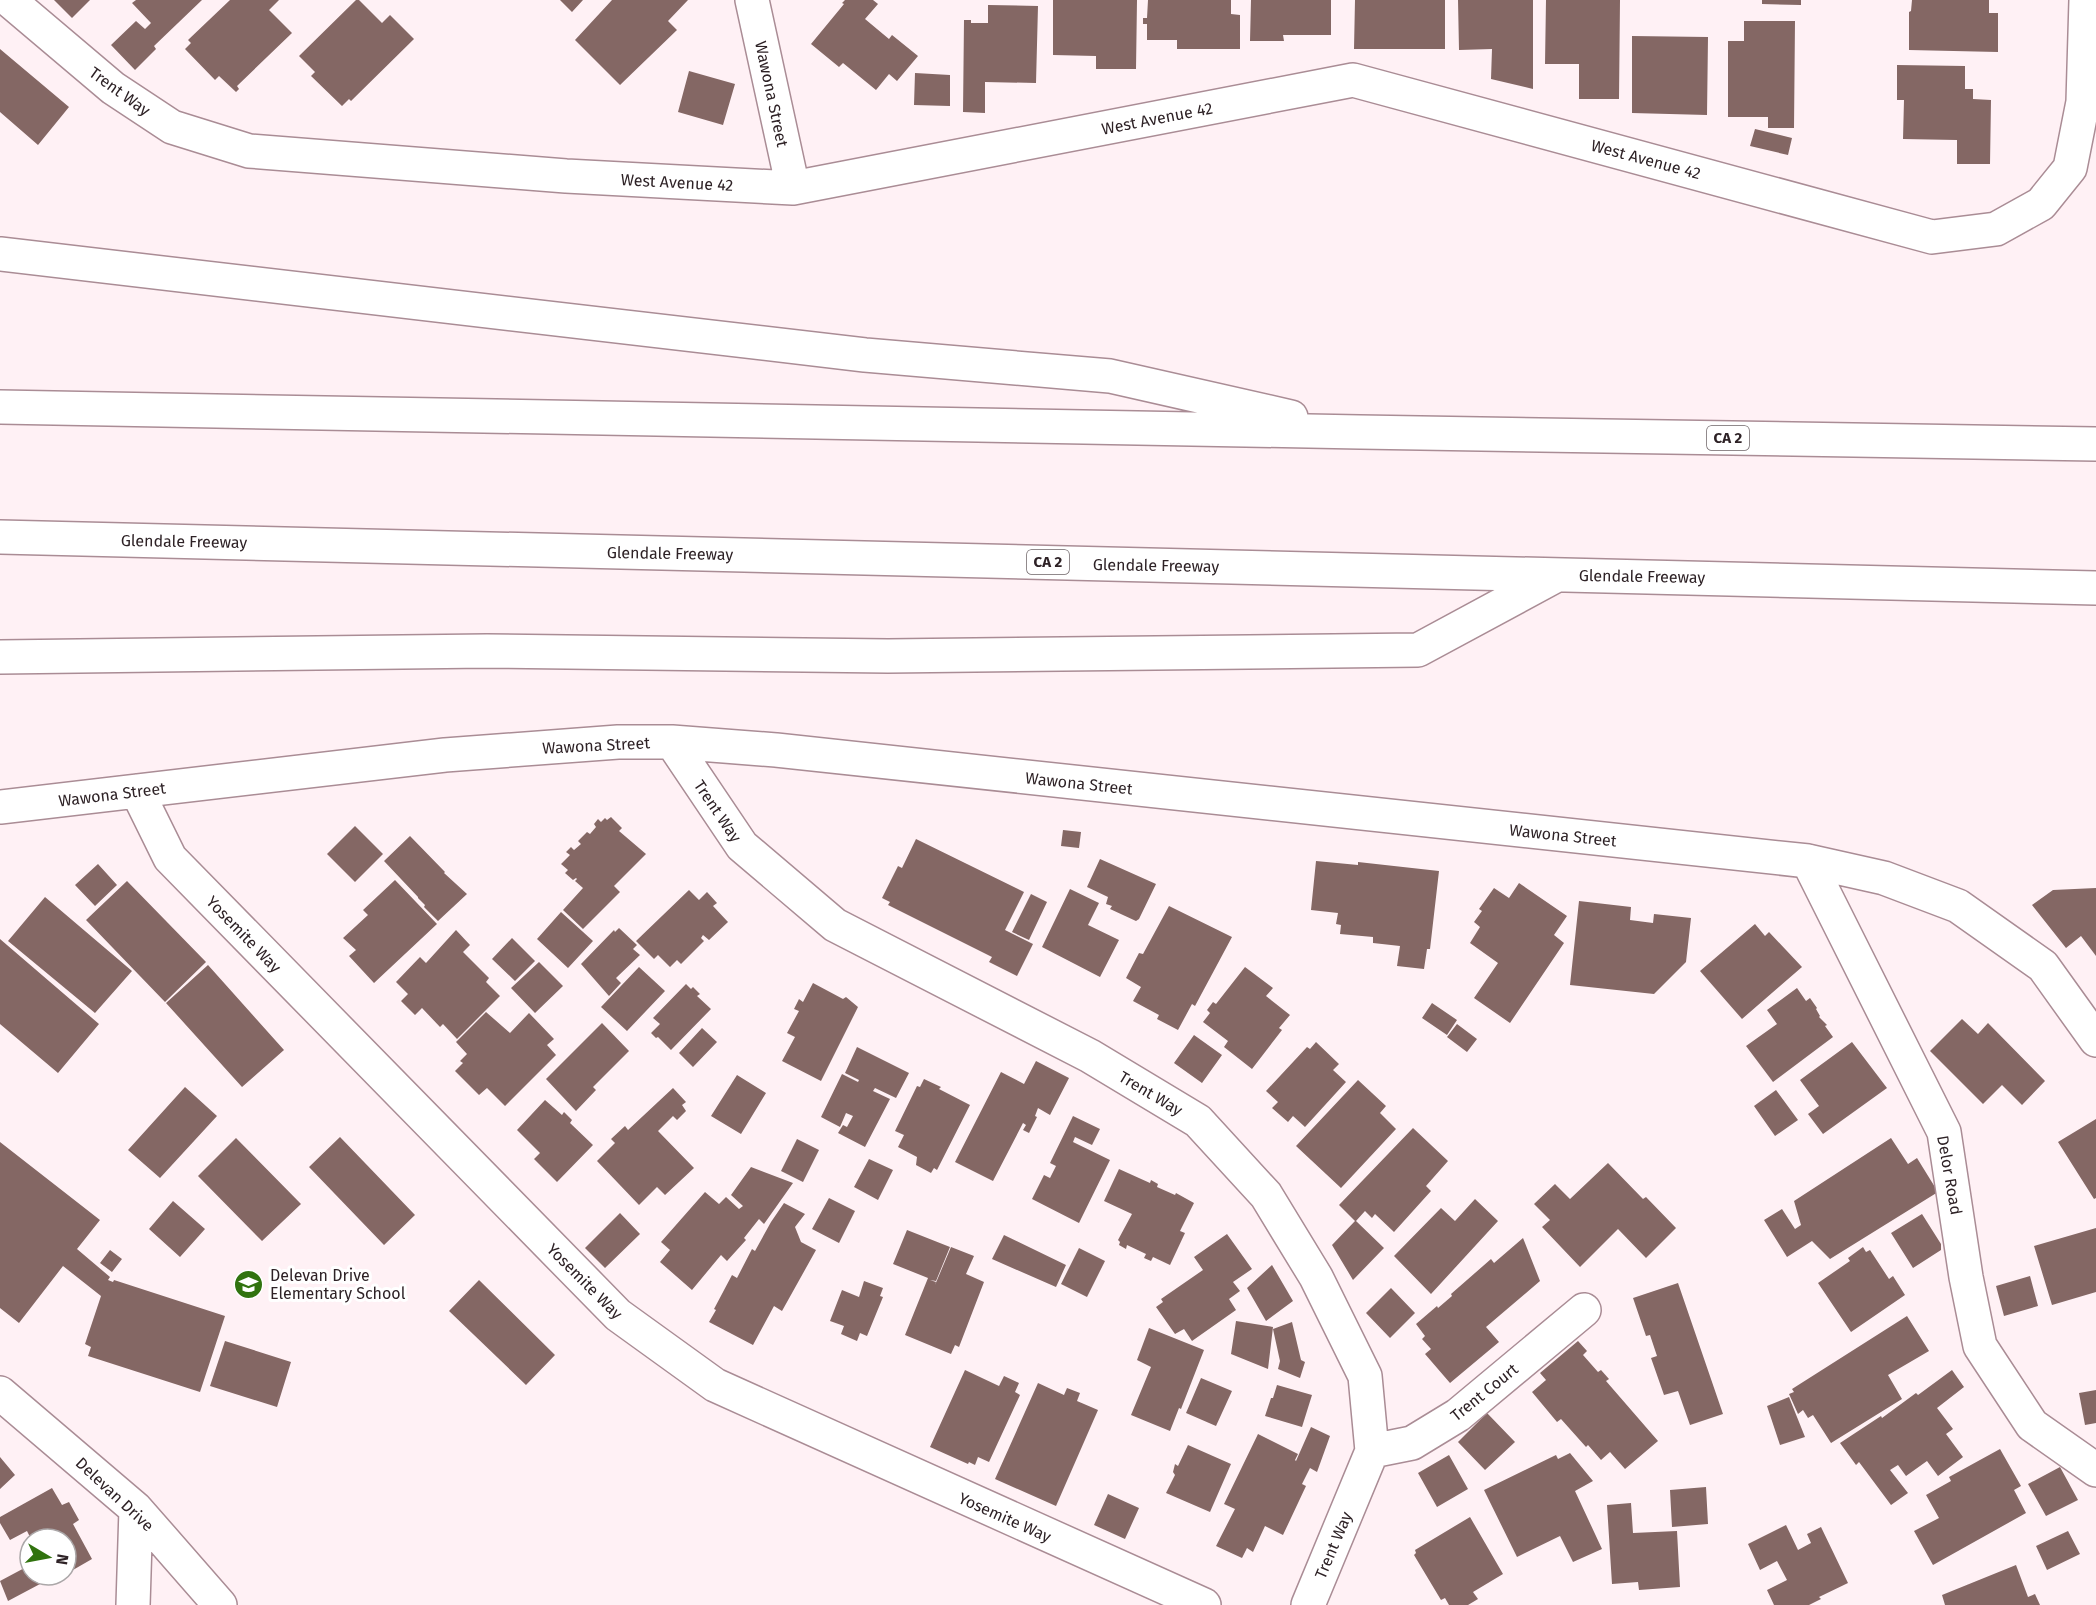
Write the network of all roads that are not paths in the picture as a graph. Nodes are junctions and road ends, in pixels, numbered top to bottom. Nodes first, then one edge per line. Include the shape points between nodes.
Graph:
1 (9, 0) edge
2 (752, 0) edge
3 (2086, 0) edge
4 (249, 151) joint
5 (793, 188) junction
6 (0, 254) edge
7 (0, 407) edge
8 (1360, 432) junction
9 (2096, 444) edge
10 (0, 537) edge
11 (1558, 574) junction
12 (2096, 588) edge
13 (0, 657) edge
14 (672, 742) junction
15 (137, 791) junction
16 (0, 807) edge
17 (1808, 861) junction
18 (2096, 1040) edge
19 (1584, 1310) dead end
20 (0, 1393) edge
21 (1372, 1451) junction
22 (2096, 1470) edge
23 (136, 1509) junction
24 (133, 1605) edge
25 (220, 1605) edge
26 (1204, 1605) edge
27 (1308, 1605) edge

1 - 4 main road, Trent Way via 113,88 172,127
2 - 5 main road, Wawona Street
3 - 5 main road, West Avenue 42 via 2084,102 2070,168 2040,204 1996,229 1932,237 1353,80
4 - 5 main road, West Avenue 42 via 566,176
6 - 8 main road via 865,355 1110,376
7 - 8 main road, CA 2
8 - 9 main road, CA 2
10 - 11 main road, Glendale Freeway / CA 2
11 - 12 main road, Glendale Freeway / CA 2
11 - 13 main road via 1418,650 888,656 487,651
14 - 15 main road, Wawona Street via 618,742 445,755
14 - 17 main road, Wawona Street
14 - 21 main road, Trent Way via 742,846 835,925 1090,1056 1198,1121 1266,1195 1316,1277 1365,1376
15 - 16 main road, Wawona Street
15 - 26 main road, Yosemite Way via 170,858 618,1315 715,1385
17 - 18 main road, Wawona Street via 1884,878 1958,906 2043,966
17 - 22 main road, Delor Road via 1944,1132 1980,1346 2032,1425
19 - 21 main road, Trent Court via 1458,1415 1412,1443
20 - 23 main road, Delevan Drive
21 - 27 main road, Trent Way
23 - 24 main road
23 - 25 main road, Delevan Drive

